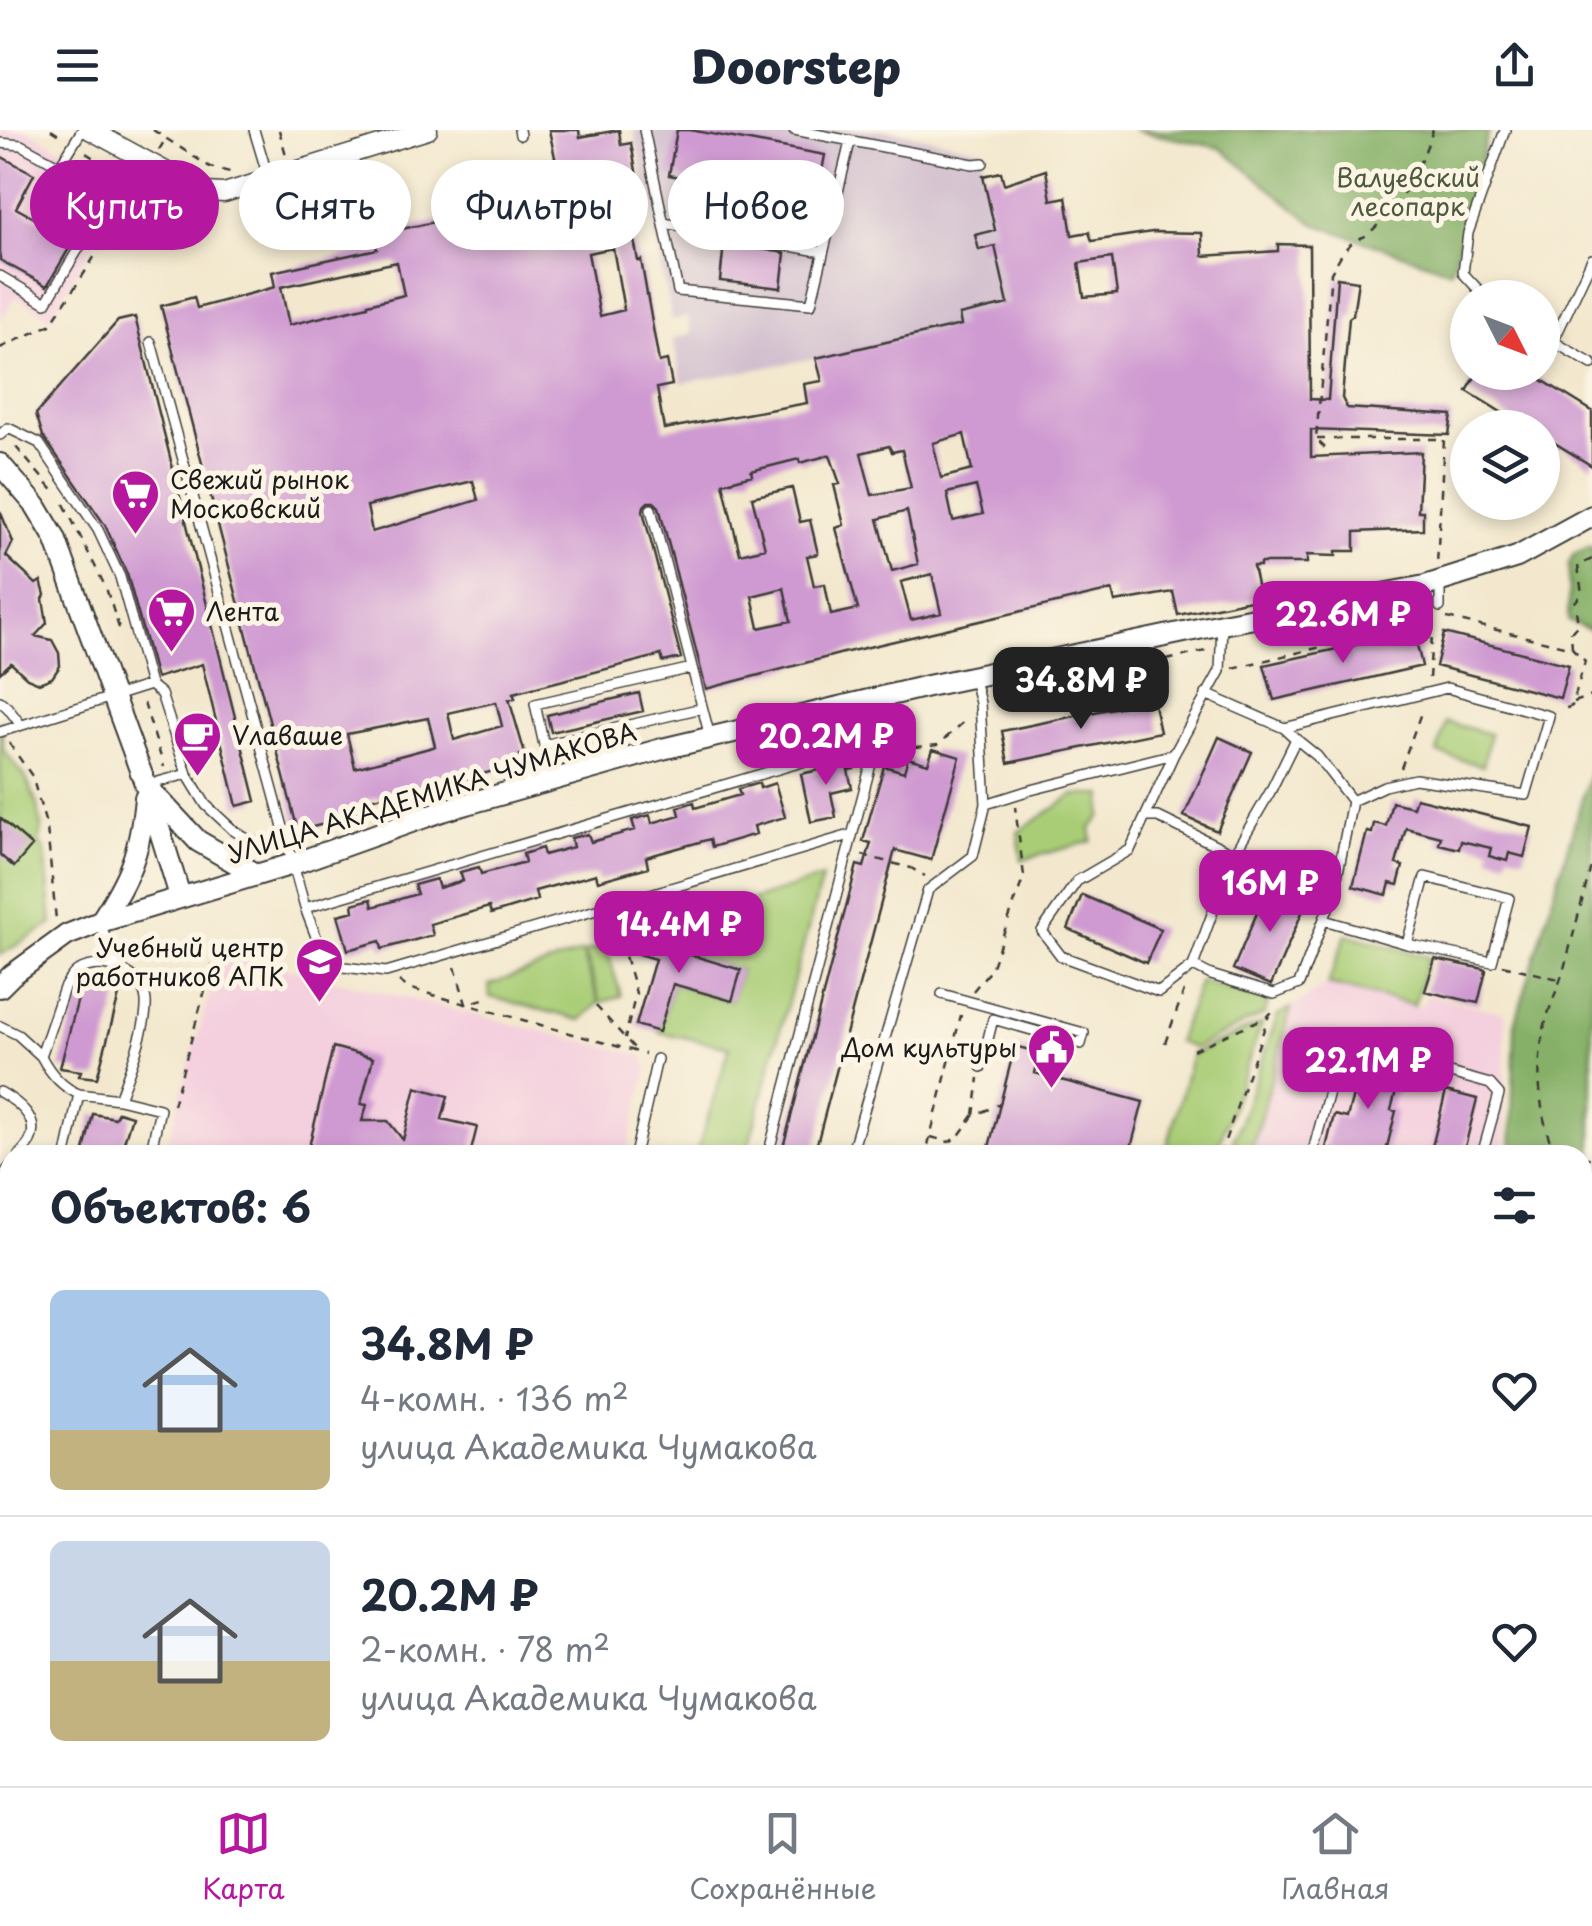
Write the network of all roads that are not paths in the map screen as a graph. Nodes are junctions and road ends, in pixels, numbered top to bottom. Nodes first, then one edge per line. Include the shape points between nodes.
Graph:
1 (82, 130) edge
2 (90, 130) edge
3 (254, 130) edge
4 (428, 130) edge
5 (644, 130) edge
6 (794, 130) edge
7 (1505, 130) edge
8 (850, 142) junction
9 (0, 143) edge
10 (49, 160) edge
11 (64, 160) edge
12 (263, 160) edge
13 (307, 160) edge
14 (982, 164) dead end
15 (239, 189) edge
16 (664, 223) junction
17 (77, 250) edge
18 (823, 252) junction
19 (1592, 259) edge
20 (0, 276) edge
21 (1469, 280) edge
22 (1560, 327) edge
23 (151, 342) dead end
24 (1560, 346) edge
25 (1592, 364) edge
26 (0, 435) edge
27 (0, 464) edge
28 (651, 508) dead end
29 (1592, 516) edge
30 (1438, 582) junction
31 (1440, 607) dead end
32 (1222, 624) junction
33 (692, 668) junction
34 (973, 676) junction
35 (150, 685) junction
36 (1206, 694) junction
37 (114, 696) junction
38 (867, 701) junction
39 (0, 702) edge
40 (702, 708) junction
41 (20, 724) junction
42 (1284, 728) junction
43 (0, 731) edge
44 (710, 737) junction
45 (1296, 739) junction
46 (870, 747) junction
47 (1174, 754) junction
48 (187, 774) junction
49 (146, 786) junction
50 (1352, 801) junction
51 (986, 804) junction
52 (1145, 817) junction
53 (850, 835) junction
54 (286, 836) junction
55 (1234, 854) junction
56 (294, 864) junction
57 (255, 874) junction
58 (1334, 893) junction
59 (180, 896) junction
60 (305, 908) junction
61 (1324, 920) junction
62 (100, 922) junction
63 (1407, 944) junction
64 (117, 966) junction
65 (1194, 966) junction
66 (0, 987) edge
67 (942, 994) dead end
68 (0, 1026) edge
69 (41, 1056) junction
70 (655, 1058) road end
71 (981, 1067) road end
72 (0, 1092) edge
73 (80, 1094) junction
74 (119, 1099) junction
75 (26, 1145) edge
76 (68, 1145) edge
77 (152, 1145) edge
78 (637, 1145) edge
79 (771, 1145) edge
80 (854, 1145) edge
81 (1315, 1145) edge
82 (1485, 1145) edge

1 - 11 lane
2 - 15 street via 166,181 204,192
3 - 12 lane
4 - 13 street
5 - 16 lane
6 - 8 lane
7 - 21 lane via 1468,233 1463,274
8 - 14 lane
8 - 18 lane
9 - 10 lane via 21,145
16 - 18 lane
16 - 18 lane via 678,290 810,304
17 - 20 lane via 46,302
19 - 22 lane
23 - 54 lane
24 - 25 lane
26 - 35 lane via 8,428 39,443 98,530 120,577
27 - 37 street via 55,538
28 - 33 lane
29 - 30 street, УЛИЦА АКАДЕМИКА ЧУМАКОВА via 1517,557
30 - 31 lane
30 - 32 street, УЛИЦА АКАДЕМИКА ЧУМАКОВА
32 - 34 street, УЛИЦА АКАДЕМИКА ЧУМАКОВА
32 - 36 lane via 1220,671
33 - 40 lane
33 - 40 lane via 535,704 544,745
34 - 38 street, УЛИЦА АКАДЕМИКА ЧУМАКОВА
34 - 51 lane
35 - 37 lane
35 - 48 lane via 161,694
36 - 42 lane
36 - 47 lane
37 - 41 lane
37 - 49 street
38 - 44 street, УЛИЦА АКАДЕМИКА ЧУМАКОВА
38 - 46 lane
39 - 41 lane
40 - 44 lane
41 - 43 lane
42 - 45 lane
42 - 50 lane via 1447,688 1549,716 1526,795 1416,779
44 - 56 street, УЛИЦА АКАДЕМИКА ЧУМАКОВА via 442,811
45 - 50 lane
45 - 55 lane
46 - 53 lane
46 - 60 lane
47 - 51 lane
47 - 52 lane
48 - 49 lane
48 - 54 lane via 233,830 258,843
49 - 57 street via 198,840
49 - 59 street
49 - 62 street via 140,844
50 - 58 lane
51 - 80 lane via 973,856 928,890
52 - 55 lane
52 - 65 lane via 1130,850 1077,880 1042,930 1061,956 1159,992
53 - 60 lane via 386,972 327,965
53 - 79 lane
54 - 56 lane
55 - 58 lane
55 - 65 lane
56 - 57 street, УЛИЦА АКАДЕМИКА ЧУМАКОВА
56 - 60 lane
57 - 59 street, УЛИЦА АКАДЕМИКА ЧУМАКОВА
58 - 61 lane
59 - 62 street, УЛИЦА АКАДЕМИКА ЧУМАКОВА
61 - 63 lane
61 - 65 lane via 1299,984 1274,994
62 - 64 lane
62 - 66 street, УЛИЦА АКАДЕМИКА ЧУМАКОВА via 68,935
63 - 63 lane via 1425,877 1509,898 1492,962
64 - 69 lane via 78,970 70,978
64 - 74 lane via 146,997
67 - 71 lane via 1084,1033 1081,1044 993,1019
68 - 69 lane
69 - 73 lane via 59,1081
70 - 78 lane
72 - 75 lane via 22,1106 33,1126
73 - 74 lane
73 - 76 lane
74 - 77 lane via 160,1109
81 - 82 lane via 1342,1043 1490,1084 1499,1094

